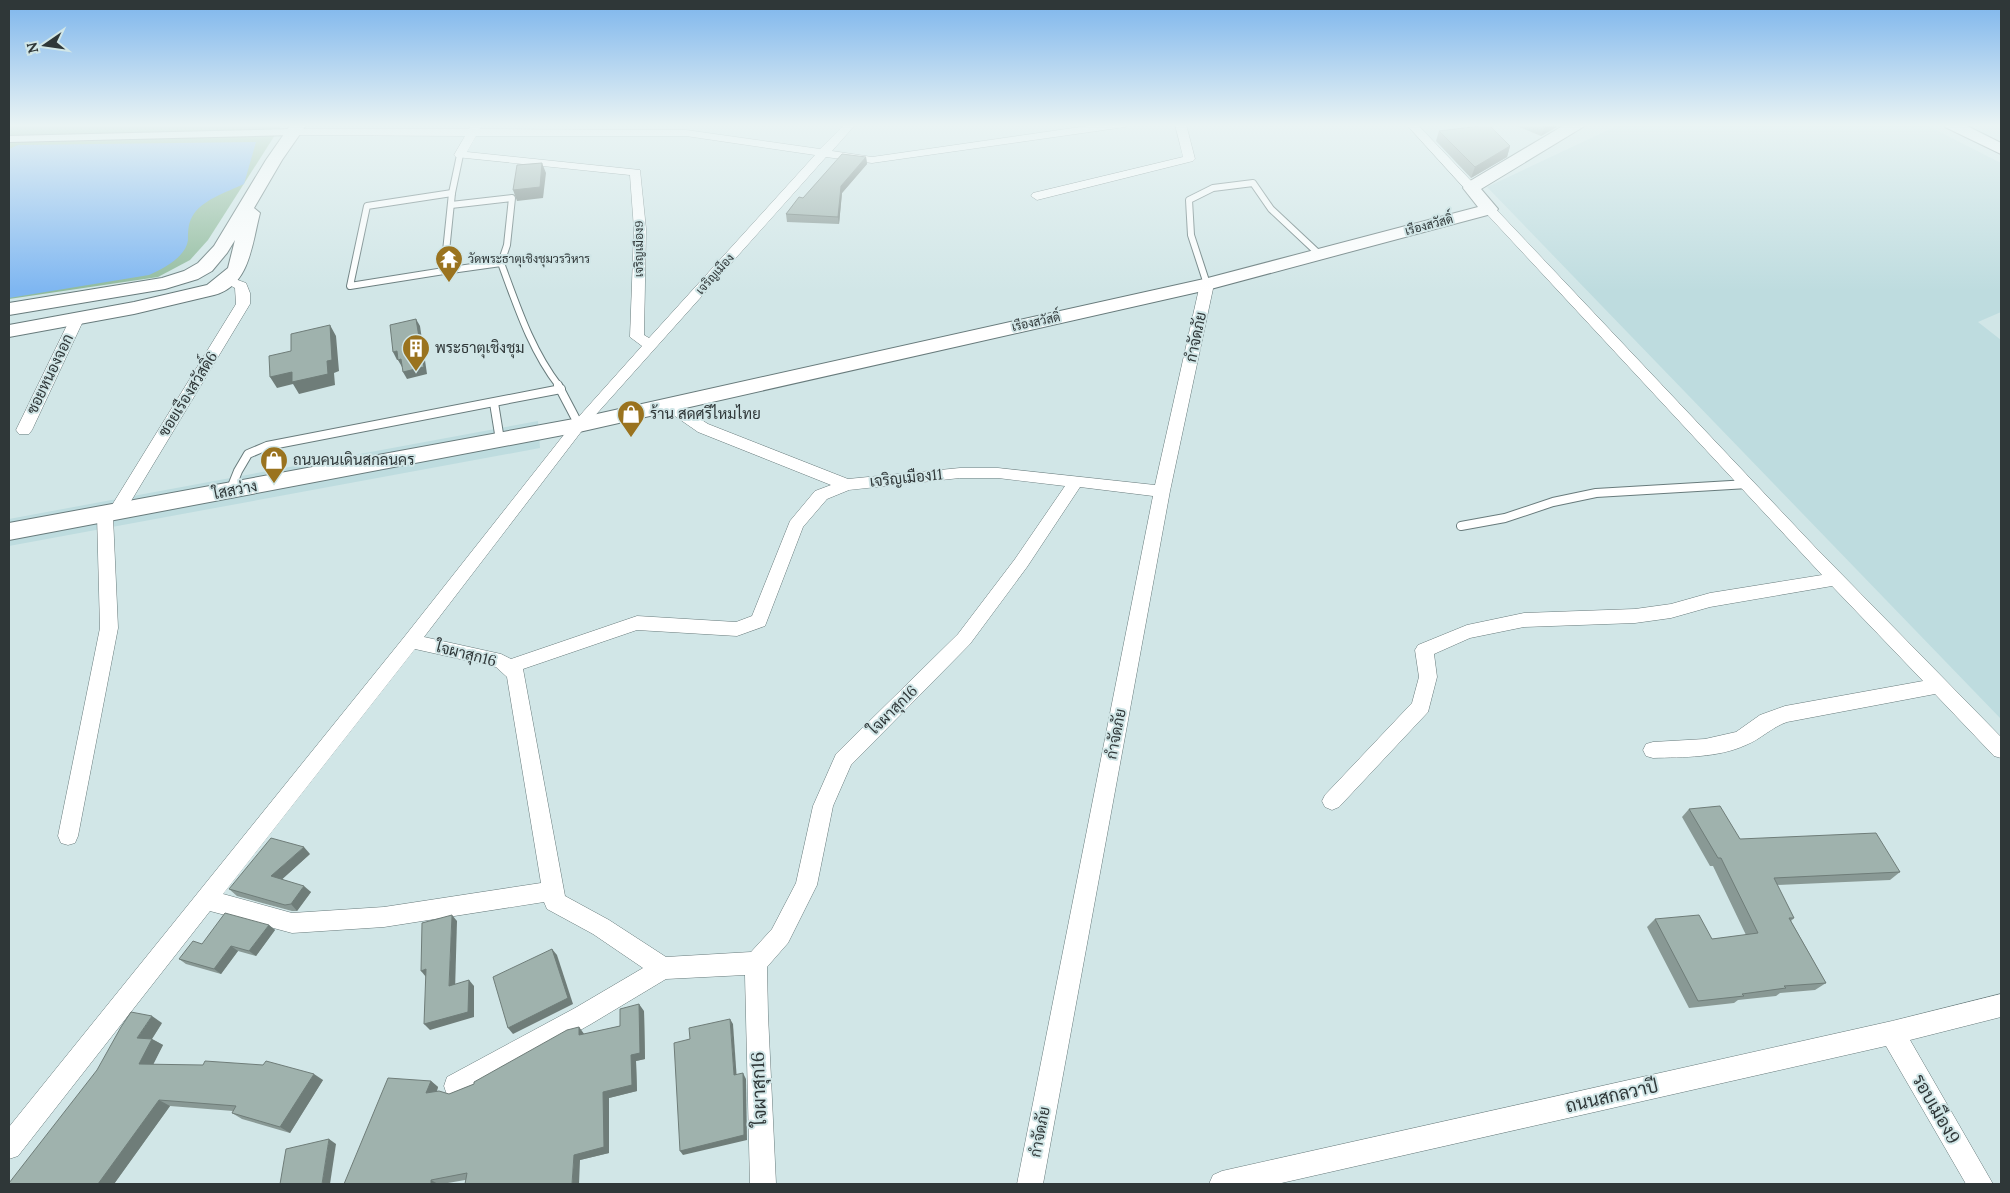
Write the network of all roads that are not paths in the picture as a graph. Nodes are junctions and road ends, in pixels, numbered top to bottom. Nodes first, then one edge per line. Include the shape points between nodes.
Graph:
1 (261, 180) edge
2 (455, 180) edge
3 (637, 180) edge
4 (799, 180) edge
5 (1104, 180) edge
6 (1463, 180) edge
7 (1485, 180) edge
8 (258, 184) junction
9 (1471, 188) junction
10 (452, 193) junction
11 (1037, 196) dead end
12 (451, 205) junction
13 (1489, 209) junction
14 (1319, 254) junction
15 (501, 263) junction
16 (444, 271) junction
17 (227, 280) junction
18 (1207, 284) junction
19 (9, 309) edge
20 (77, 319) junction
21 (9, 332) edge
22 (651, 345) junction
23 (561, 389) junction
24 (494, 403) junction
25 (667, 404) junction
26 (579, 425) junction
27 (24, 430) dead end
28 (500, 440) junction
29 (1076, 481) junction
30 (1748, 484) junction
31 (847, 485) junction
32 (1162, 491) junction
33 (230, 492) junction
34 (111, 514) junction
35 (1461, 526) dead end
36 (9, 532) edge
37 (1836, 579) junction
38 (411, 641) junction
39 (509, 667) junction
40 (1940, 686) junction
41 (1653, 750) dead end
42 (2001, 750) edge
43 (1332, 801) dead end
44 (68, 836) dead end
45 (553, 891) junction
46 (205, 899) junction
47 (756, 963) junction
48 (663, 968) junction
49 (2001, 1006) edge
50 (1892, 1033) junction
51 (456, 1086) dead end
52 (9, 1147) edge
53 (763, 1184) edge
54 (1030, 1184) edge
55 (1222, 1184) edge
56 (1980, 1184) edge

1 - 8 street
2 - 10 lane
3 - 22 street, เจริญเมือง9 via 640,229 637,337
4 - 22 street, เจริญเมือง
5 - 11 street
6 - 9 street
7 - 9 street
8 - 17 street via 237,268
8 - 19 street via 213,260 191,275 166,283
9 - 13 street
10 - 12 lane
10 - 16 lane via 367,206 350,286
12 - 15 lane via 512,198 507,245
12 - 16 lane
13 - 14 street, เรืองสวัสดิ์
13 - 30 street
14 - 18 street, เรืองสวัสดิ์
14 - 18 lane via 1271,209 1253,183 1213,188 1189,200 1191,235
15 - 16 lane
15 - 23 lane via 526,329 545,368
17 - 20 street via 203,292
17 - 34 street, ซอยเรืองสวัสดิ์6 via 241,286 243,304
18 - 25 street, เรืองสวัสดิ์
18 - 32 street, กำจัดภัย
20 - 21 street
20 - 27 street, ซอยหนองจอก
22 - 26 street, เจริญเมือง
23 - 24 lane
23 - 26 lane
24 - 28 lane
24 - 33 lane via 267,446 248,454
25 - 26 street, เรืองสวัสดิ์
25 - 31 street, เจริญเมือง11 via 703,428
26 - 28 street, ใสสว่าง
26 - 38 street, เจริญเมือง
28 - 33 street, ใสสว่าง
29 - 31 street, เจริญเมือง11 via 998,473 960,473
29 - 32 street, เจริญเมือง11
29 - 47 street, ใจผาสุก16 via 1021,563 964,639 843,760 823,806 806,885 780,936
30 - 35 lane via 1596,493 1553,502 1505,518
30 - 37 street
31 - 39 street via 821,495 796,525 758,621 737,629 636,623
32 - 54 street, กำจัดภัย
33 - 34 street, ใสสว่าง
34 - 36 street, ใสสว่าง
34 - 44 street via 109,628
37 - 40 street
37 - 43 street via 1636,616 1524,620 1467,632 1424,650 1428,678 1421,706
38 - 39 street, ใจผาสุก16 via 501,661
38 - 46 street, เจริญเมือง
39 - 45 street, ใจผาสุก16 via 516,673
40 - 41 street via 1785,714 1767,721 1742,739 1726,743
40 - 42 street
45 - 46 street via 384,917 292,923
45 - 48 street, ใจผาสุก16 via 555,902 601,926
46 - 52 street, เจริญเมือง
47 - 48 street
47 - 53 street, ใจผาสุก16
48 - 51 street via 584,1016
49 - 50 street, ถนนสกลวาปี
50 - 55 street, ถนนสกลวาปี
50 - 56 street, รอบเมือง9

